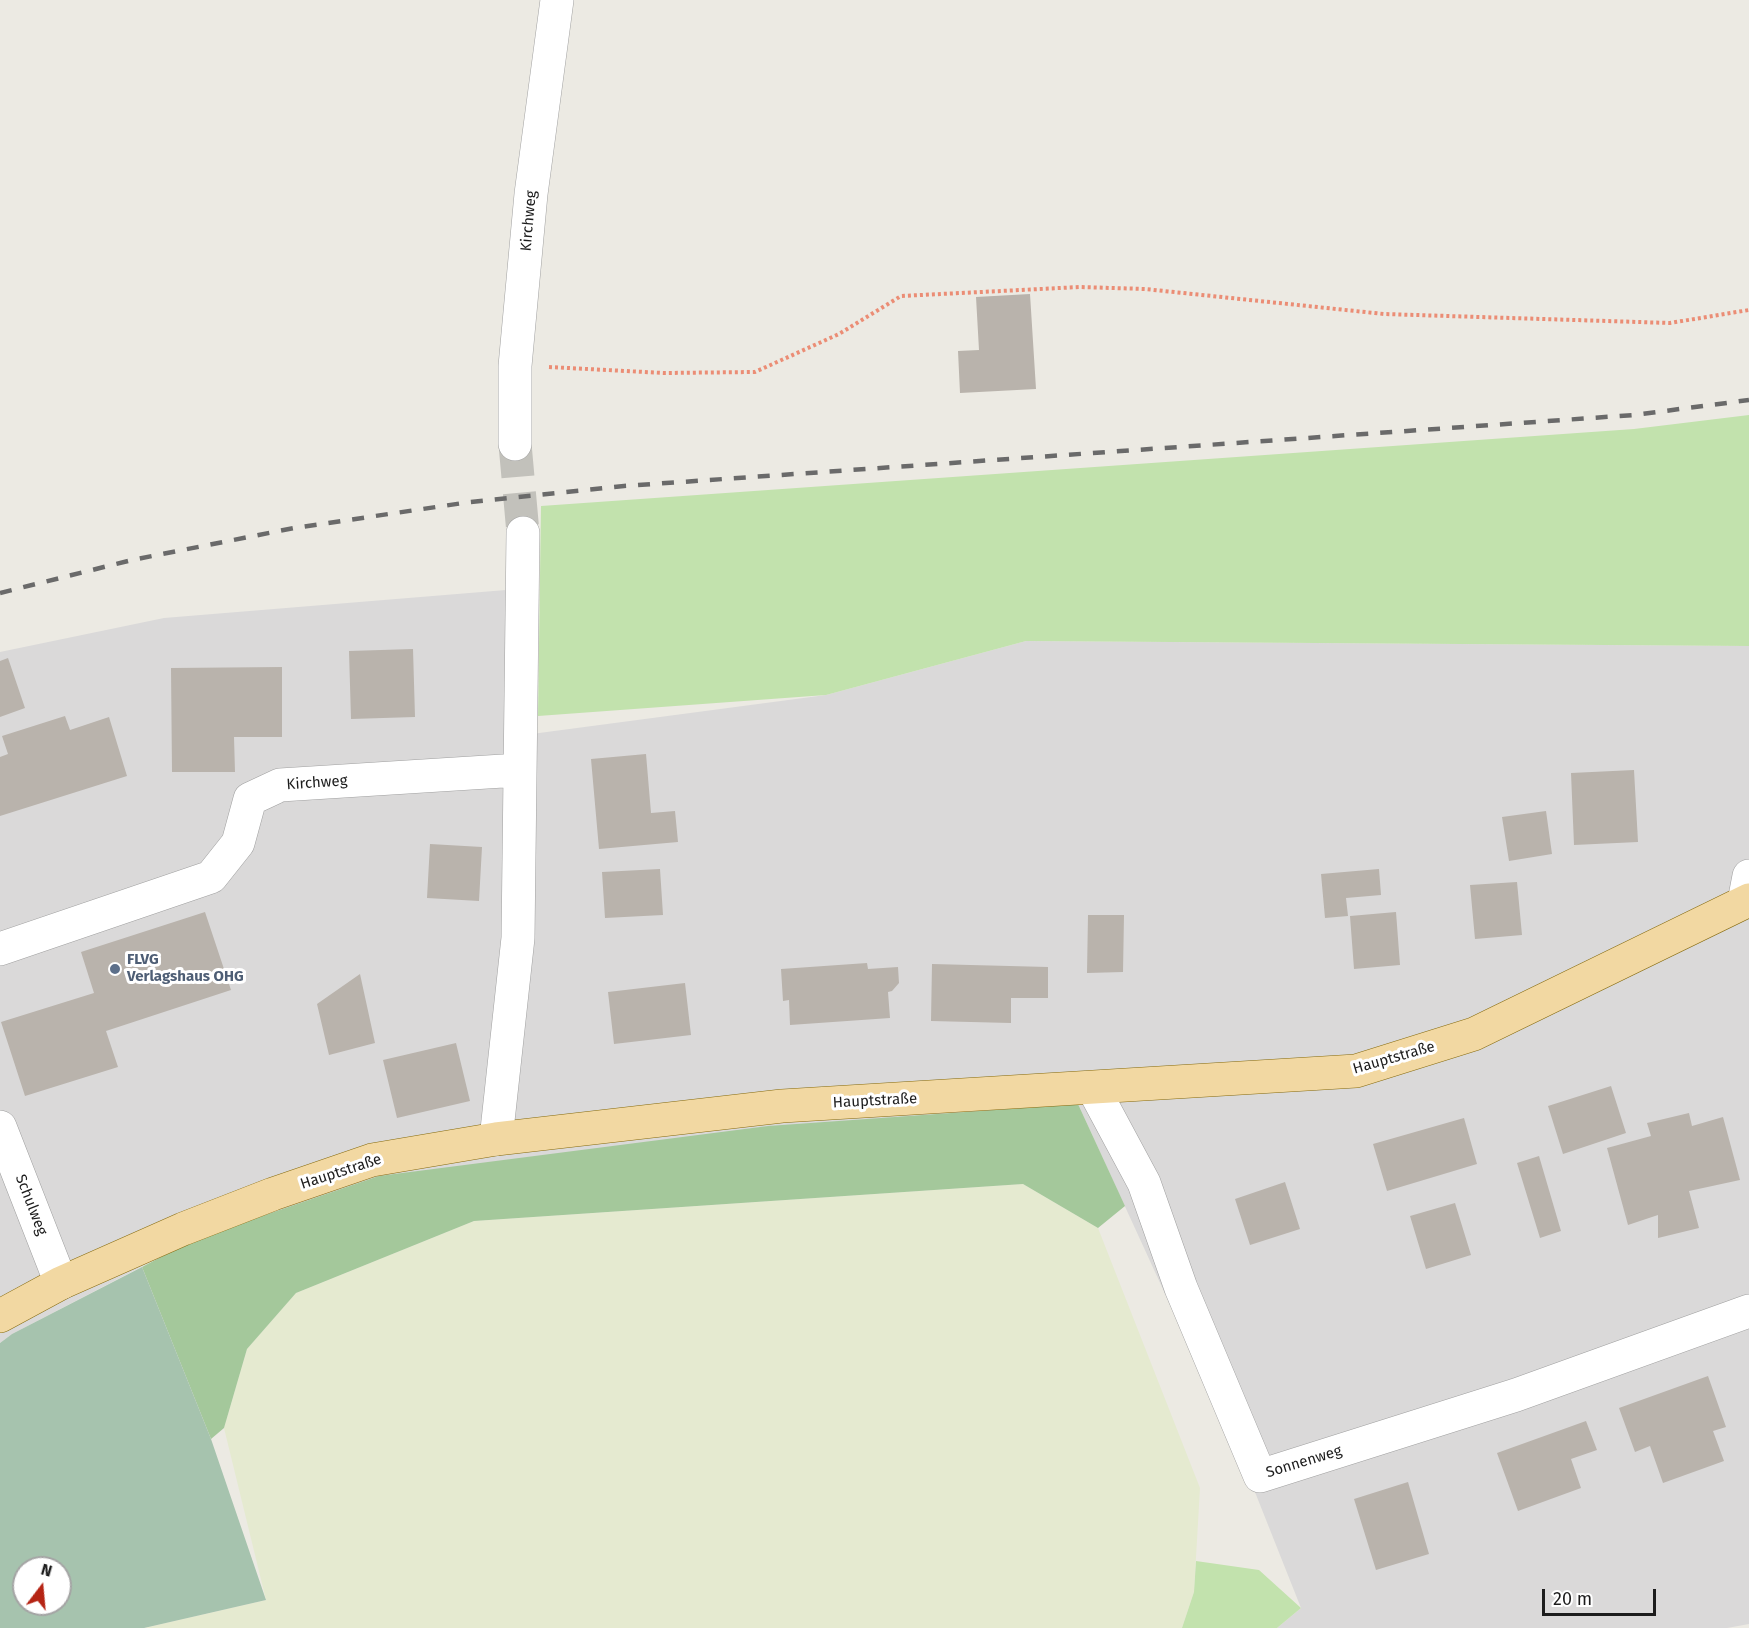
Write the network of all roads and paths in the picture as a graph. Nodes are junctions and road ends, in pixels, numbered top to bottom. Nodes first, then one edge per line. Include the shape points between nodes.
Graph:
1 (557, 0) edge
2 (1749, 310) edge
3 (515, 366) junction
4 (514, 444) tunnel mouth
5 (524, 533) tunnel mouth
6 (519, 770) junction
7 (1747, 893) edge
8 (0, 949) edge
9 (1093, 1088) junction
10 (0, 1126) edge
11 (496, 1139) junction
12 (61, 1283) junction
13 (1749, 1311) edge
14 (0, 1316) edge

1 - 3 street, Kirchweg via 531,194
2 - 3 path via 1670,323 1384,314 1145,289 1080,287 901,296 839,334 754,372 664,373
3 - 4 street, Kirchweg
5 - 6 street
6 - 8 street, Kirchweg via 280,786 250,799 238,843 211,877
6 - 11 street via 518,938
7 - 9 main road, Hauptstraße via 1474,1034 1356,1071
9 - 11 main road, Hauptstraße via 782,1106
9 - 13 street, Sonnenweg via 1144,1183 1181,1288 1260,1476 1516,1395
10 - 12 street, Schulweg
11 - 12 main road, Hauptstraße via 372,1160 183,1229
12 - 14 main road, Hauptstraße

